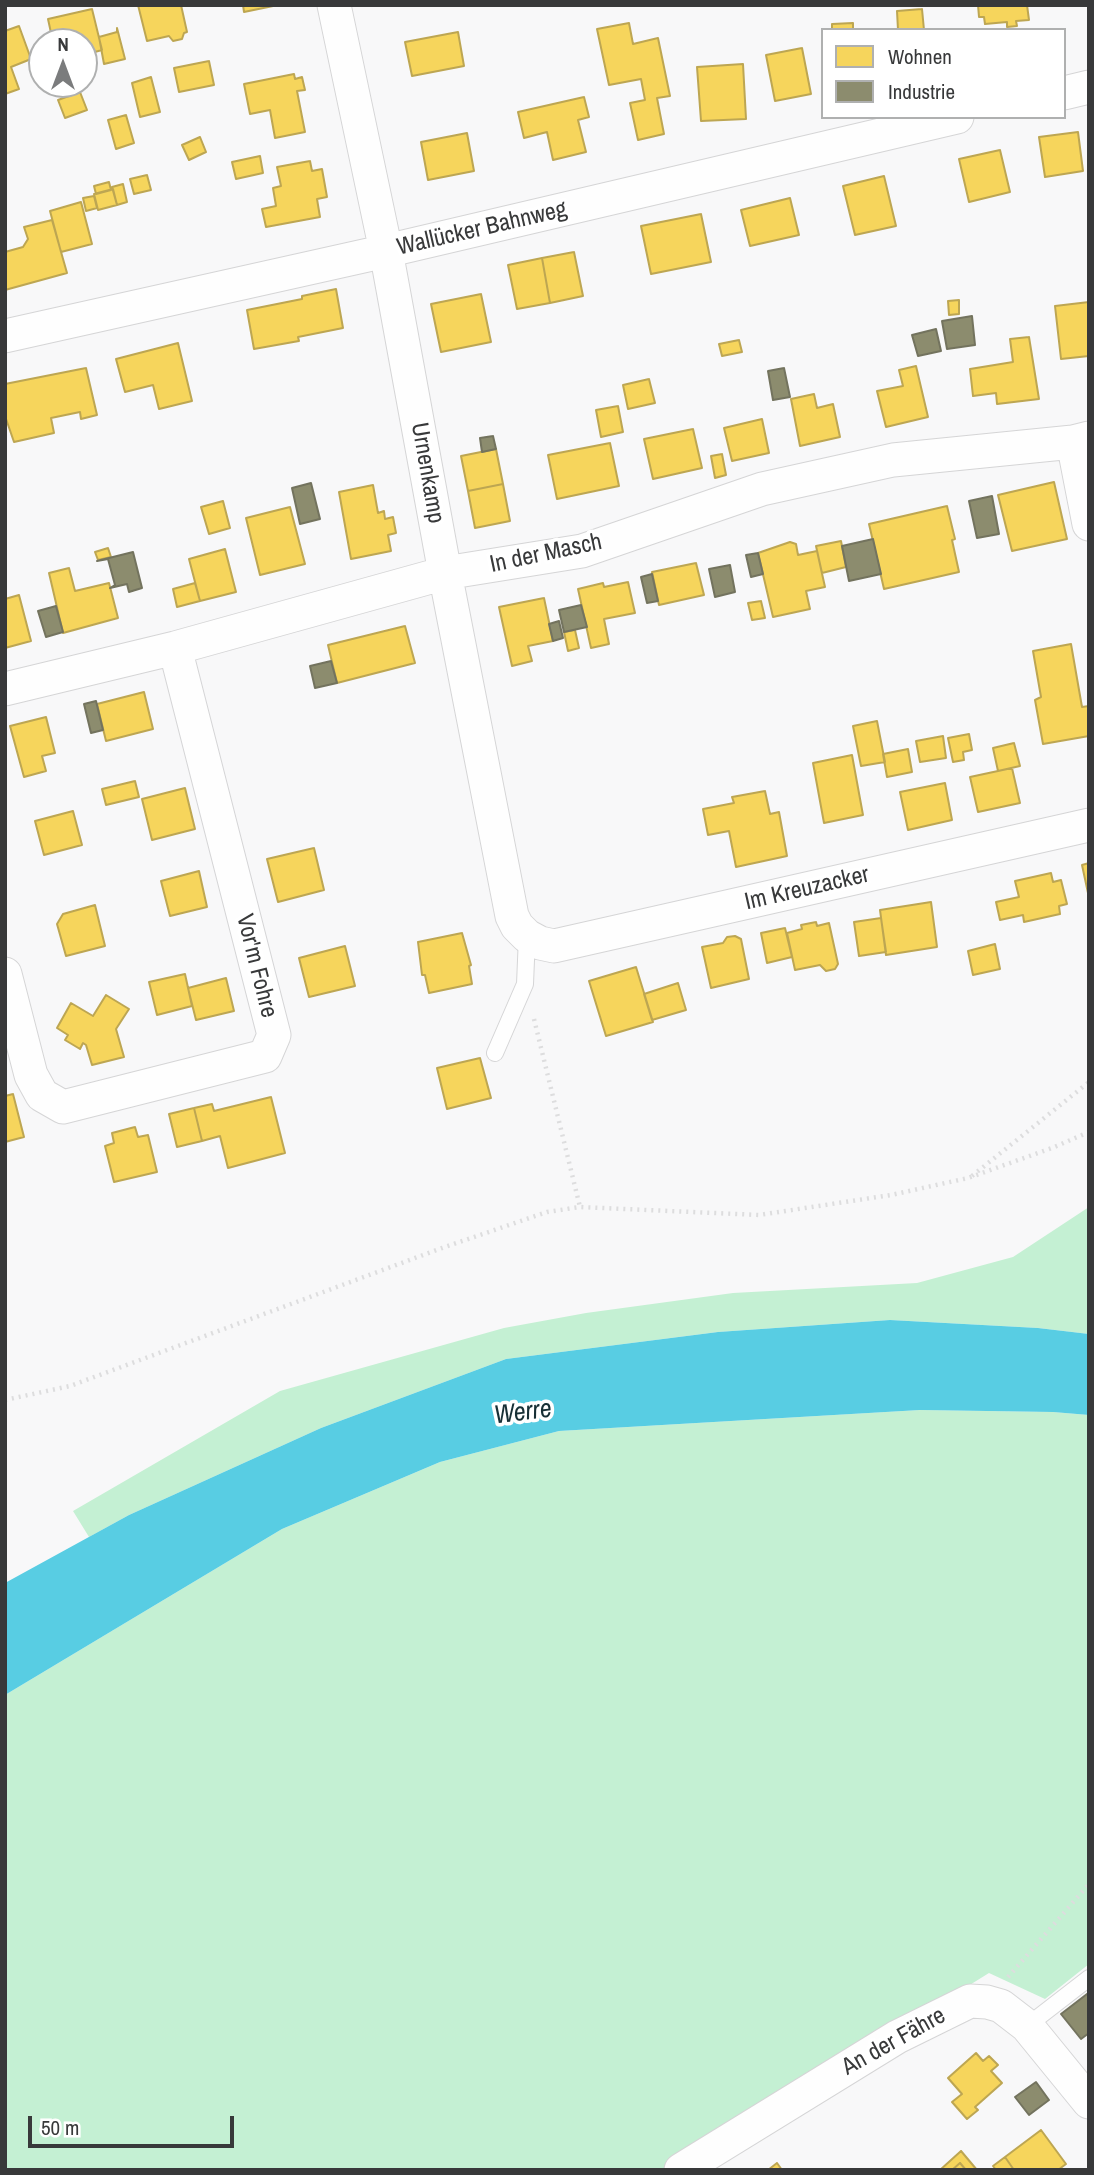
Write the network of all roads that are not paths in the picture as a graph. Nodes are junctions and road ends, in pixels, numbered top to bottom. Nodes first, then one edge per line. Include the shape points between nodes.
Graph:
1 (334, 5) edge
2 (1089, 88) edge
3 (1066, 93) edge
4 (948, 119) edge
5 (386, 251) junction
6 (5, 336) edge
7 (1081, 440) edge
8 (1089, 524) edge
9 (445, 573) junction
10 (175, 648) junction
11 (5, 689) edge
12 (1089, 825) edge
13 (527, 936) junction
14 (5, 974) edge
15 (495, 1053) dead end
16 (1089, 1978) edge
17 (1027, 2026) junction
18 (1089, 2102) edge
19 (681, 2170) edge

1 - 5 street, Urnenkamp
2 - 3 street
4 - 5 street, Wallücker Bahnweg
5 - 6 street, Wallücker Bahnweg
5 - 9 street, Urnenkamp
7 - 8 street
7 - 9 street, In der Masch via 893,460 762,489 582,551
9 - 10 street, In der Masch
9 - 13 street, Urnenkamp via 512,916
10 - 11 street, In der Masch
10 - 14 street, Vor'm Fohre via 274,1035 265,1056 63,1107 43,1095 31,1075
12 - 13 street, Im Kreuzacker via 554,946
13 - 15 lane via 525,984
16 - 17 lane
17 - 18 street
17 - 19 street, An der Fähre via 1001,2006 970,2001 897,2037

